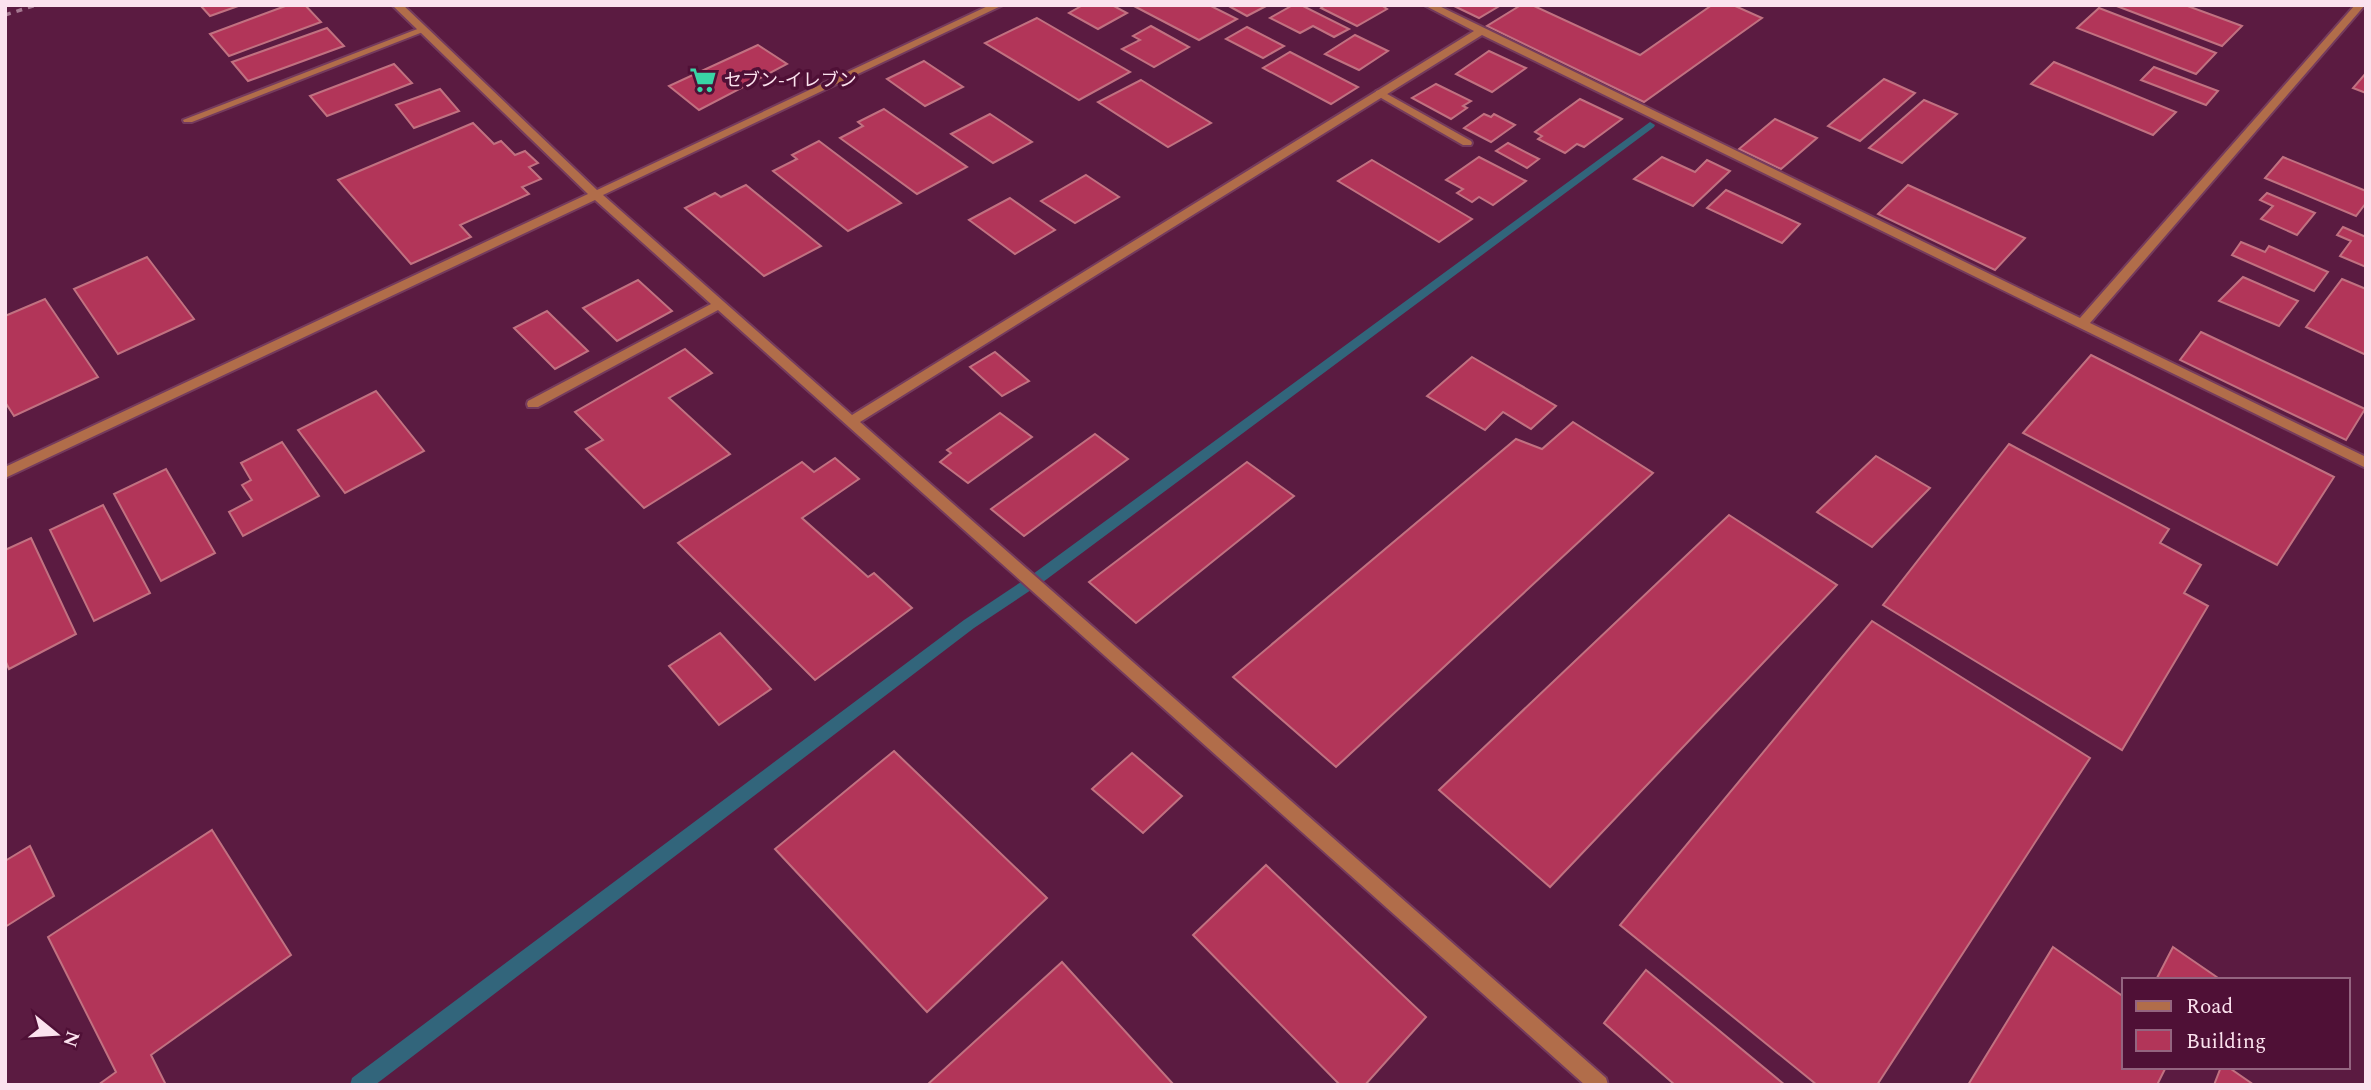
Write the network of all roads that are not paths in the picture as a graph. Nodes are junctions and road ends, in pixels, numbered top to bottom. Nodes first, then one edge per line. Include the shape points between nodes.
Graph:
1 (397, 5) edge
2 (999, 5) edge
3 (1429, 5) edge
4 (2360, 5) edge
5 (423, 30) junction
6 (1481, 31) junction
7 (1380, 93) junction
8 (188, 120) dead end
9 (1467, 143) dead end
10 (595, 194) junction
11 (720, 304) junction
12 (2081, 325) junction
13 (533, 404) dead end
14 (852, 421) junction
15 (2366, 463) edge
16 (5, 473) edge
17 (1599, 1085) edge

1 - 5 street
2 - 10 street
3 - 6 street
4 - 12 street
5 - 8 street
5 - 10 street
6 - 7 street
6 - 12 street
7 - 9 street
7 - 14 street
10 - 11 street
10 - 16 street
11 - 13 street
11 - 14 street
12 - 15 street
14 - 17 street

